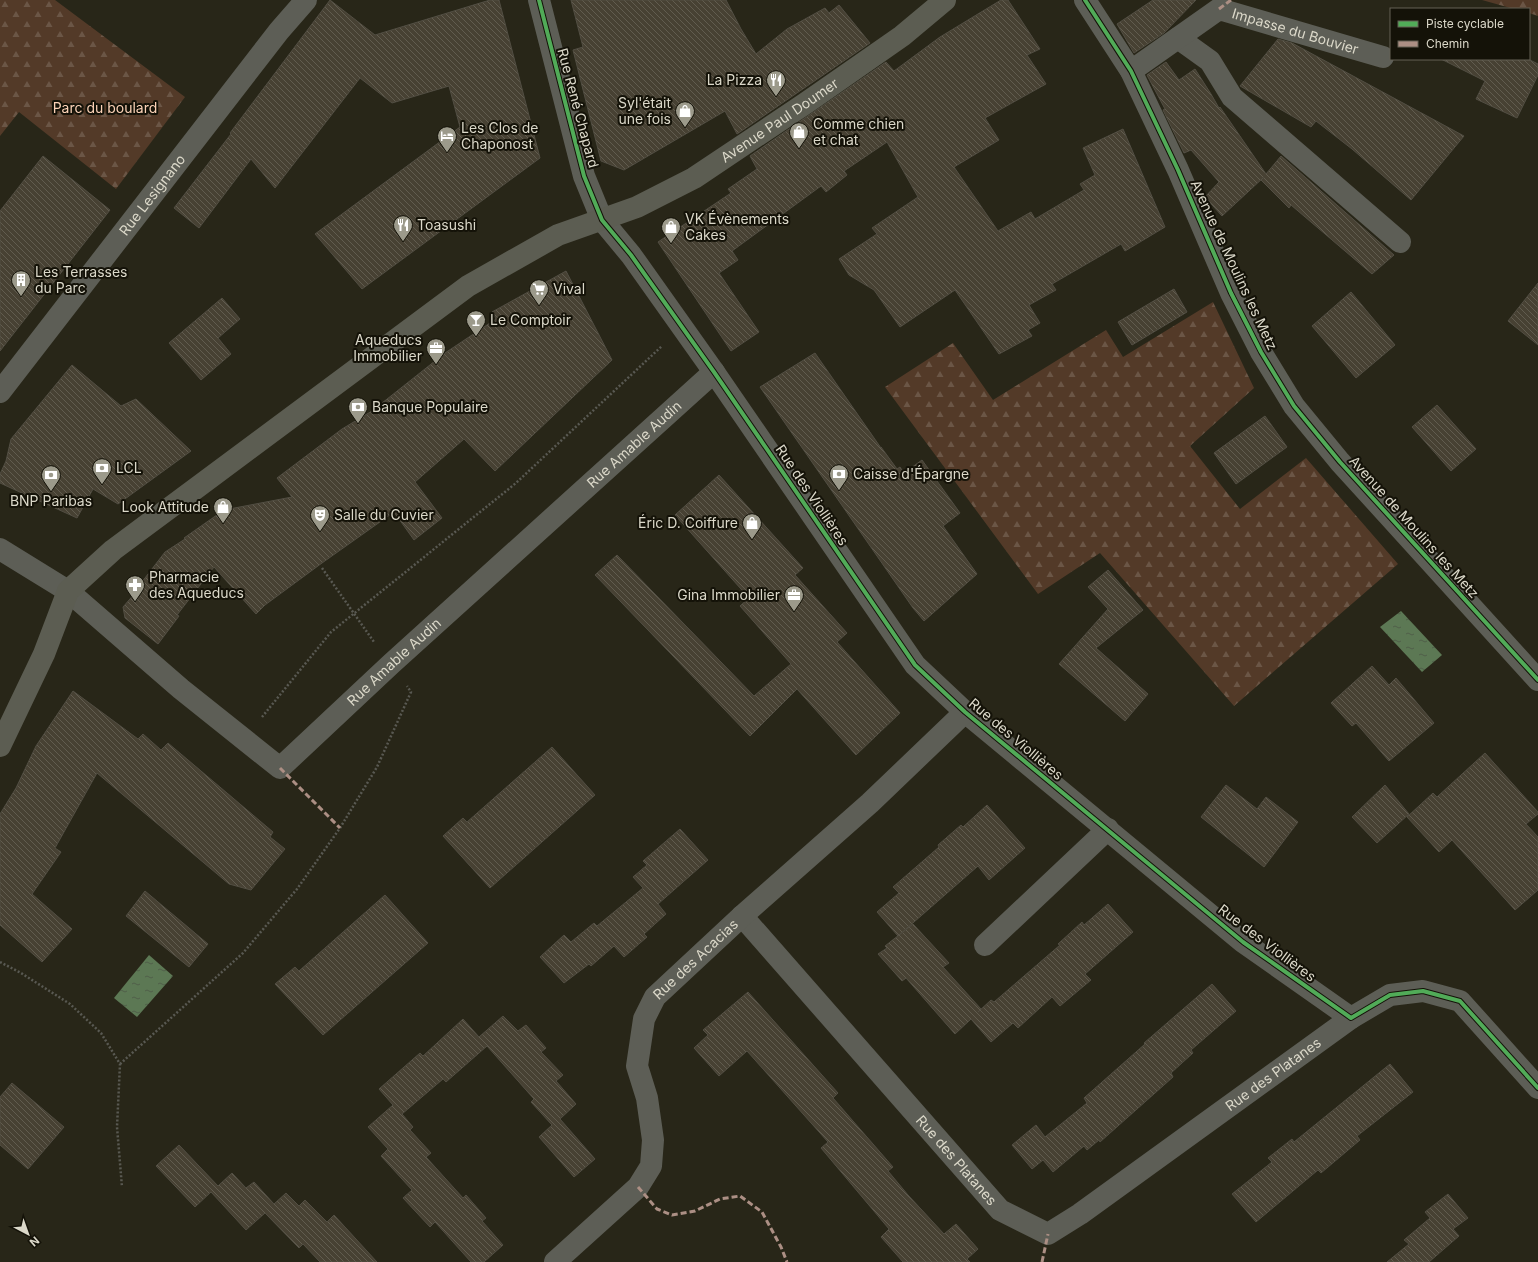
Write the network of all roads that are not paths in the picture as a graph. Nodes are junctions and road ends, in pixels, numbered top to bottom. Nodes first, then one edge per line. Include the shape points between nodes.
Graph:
1 (306, 0) edge
2 (539, 0) edge
3 (945, 0) edge
4 (1085, 0) edge
5 (1178, 38) junction
6 (1383, 57) dead end
7 (1131, 71) junction
8 (602, 220) junction
9 (1400, 242) dead end
10 (714, 372) junction
11 (0, 392) edge
12 (0, 548) edge
13 (68, 591) junction
14 (1538, 680) edge
15 (965, 712) junction
16 (0, 746) edge
17 (1108, 829) junction
18 (742, 916) junction
19 (985, 944) dead end
20 (1351, 1018) junction
21 (1538, 1088) edge
22 (555, 1262) edge

1 - 11 street, Rue Lesignano via 279,31
2 - 8 street, Rue René Chapard via 584,176
3 - 8 main road, Avenue Paul Doumer via 902,36 694,178 637,207
4 - 7 street, Avenue de Moulins les Metz
5 - 6 street, Impasse du Bouvier via 1219,9
5 - 7 street, Impasse du Bouvier
5 - 9 street via 1210,61 1232,97
7 - 14 street, Avenue de Moulins les Metz via 1248,326 1294,406 1340,462
8 - 10 street, Rue des Viollières via 631,254
8 - 13 main road, Avenue Paul Doumer via 558,235 468,286 113,550
10 - 13 street, Rue Amable Audin via 391,664 280,768 181,689
10 - 15 street, Rue des Viollières via 915,664
12 - 13 street, Rue Amable Audin
13 - 16 main road via 44,654
15 - 17 street, Rue des Viollières
15 - 18 street, Rue des Acacias via 870,803
17 - 19 street
17 - 20 street, Rue des Viollières via 1243,942
18 - 20 street, Rue des Platanes via 1000,1210 1048,1234 1080,1214
18 - 22 street, Rue des Acacias via 655,997 644,1019 637,1066 647,1098 653,1140 651,1166 638,1187
20 - 21 street via 1390,995 1422,991 1460,1001

